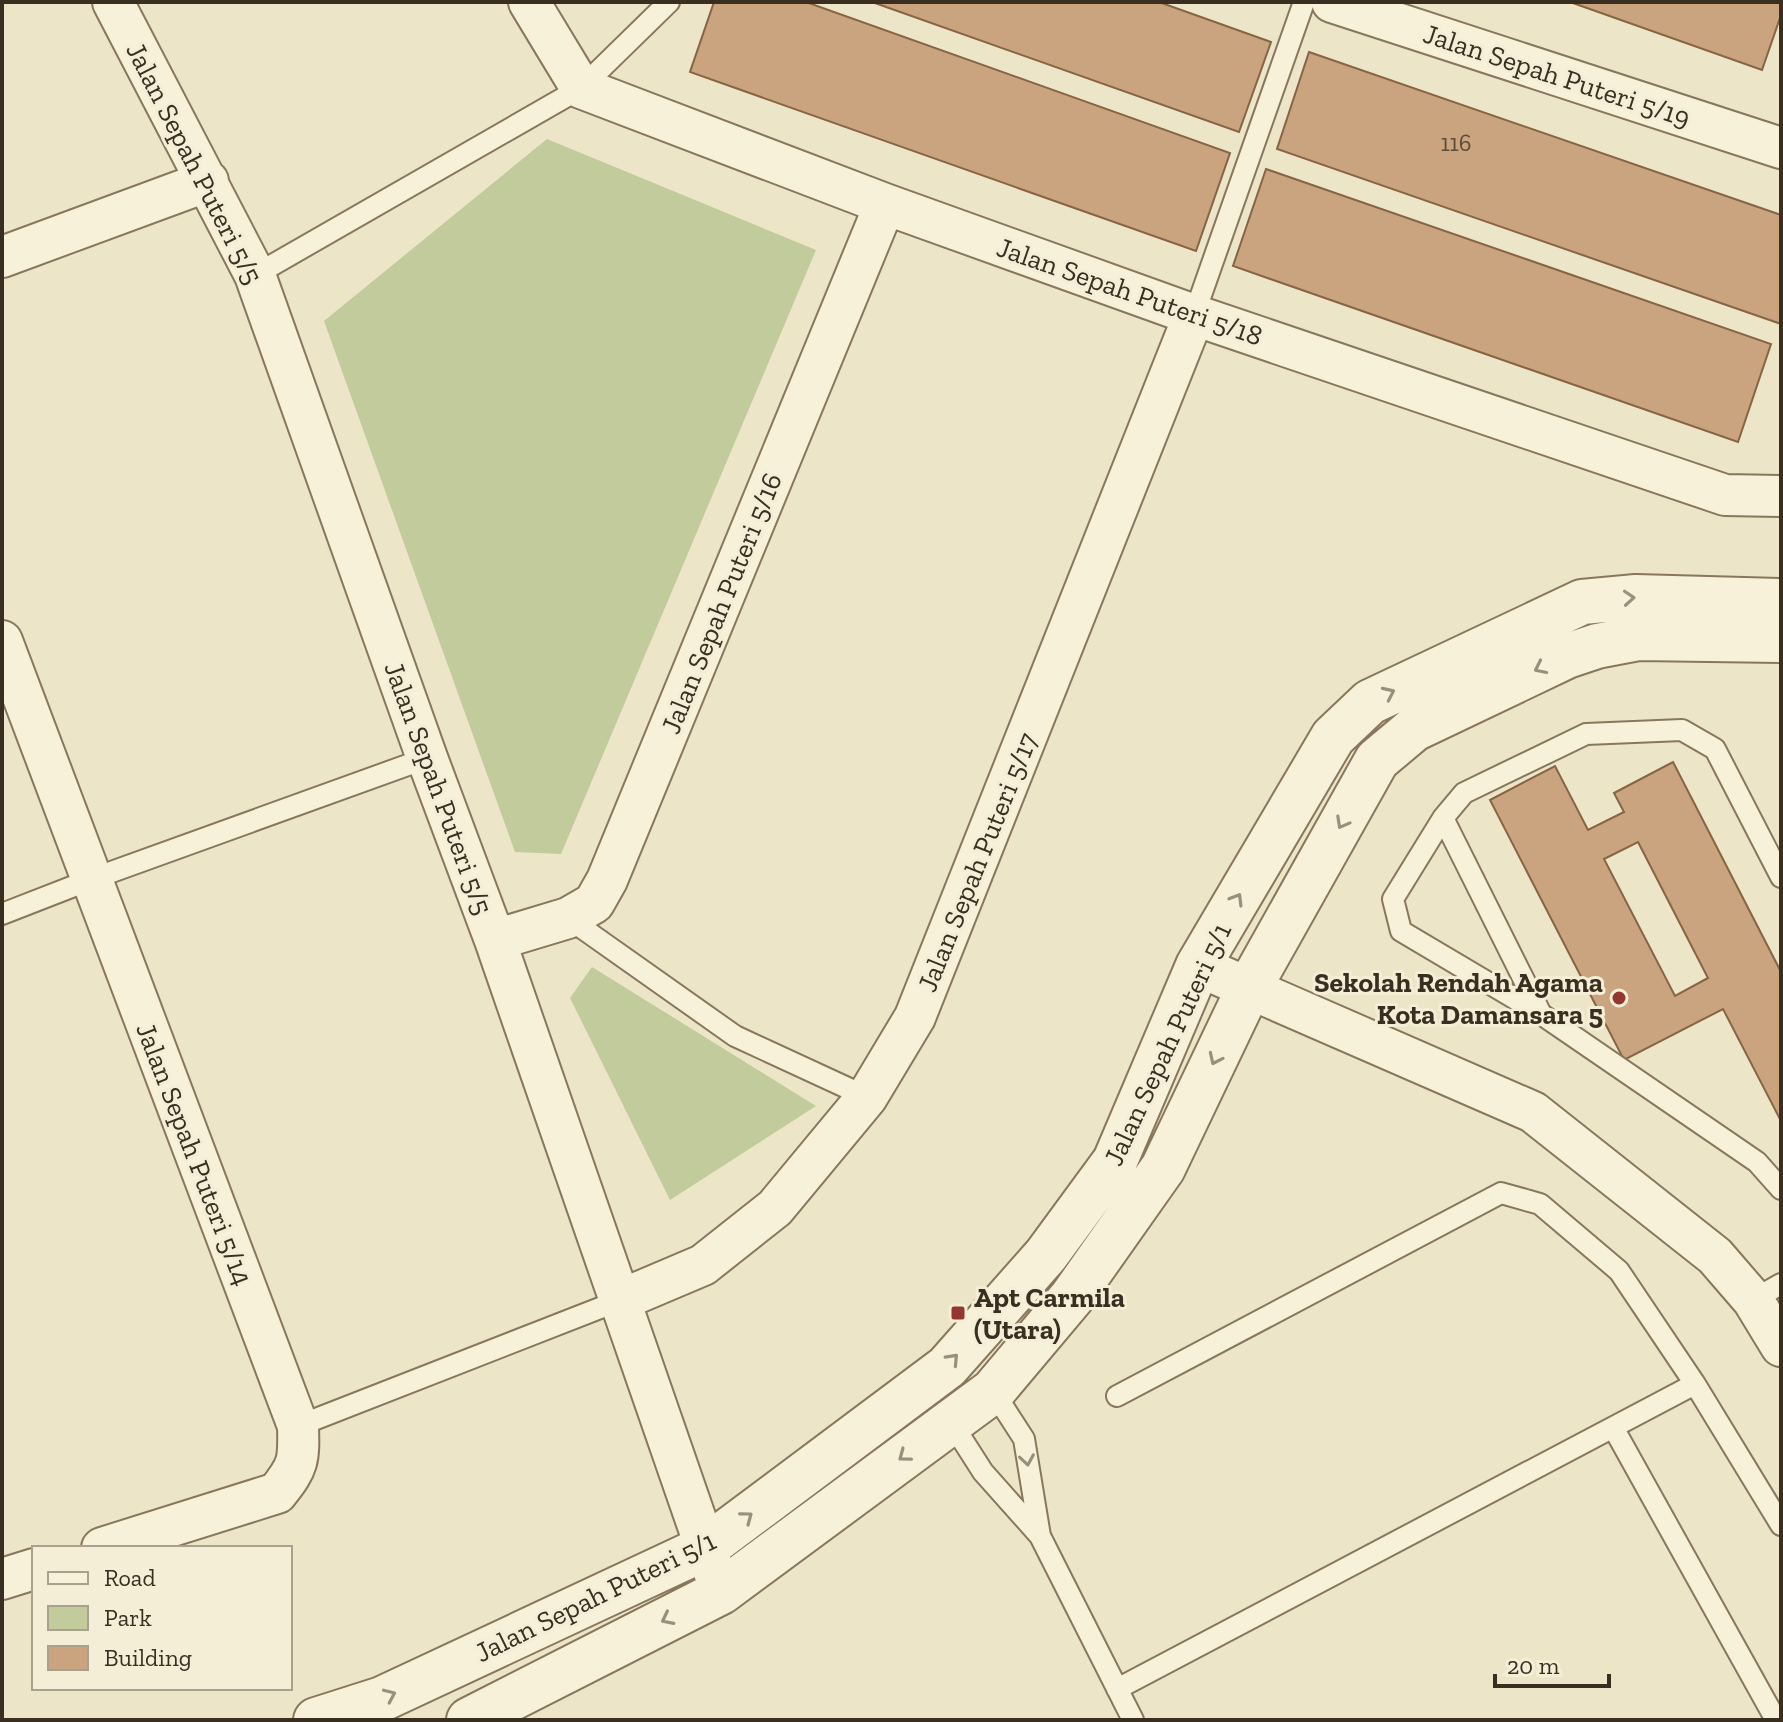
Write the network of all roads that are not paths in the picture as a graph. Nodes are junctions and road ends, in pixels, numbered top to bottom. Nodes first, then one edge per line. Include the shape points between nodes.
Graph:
1 (113, 2) edge
2 (529, 2) edge
3 (669, 2) edge
4 (1304, 2) edge
5 (1332, 2) edge
6 (581, 88) junction
7 (1781, 148) edge
8 (208, 181) junction
9 (885, 204) junction
10 (2, 257) edge
11 (255, 275) junction
12 (1194, 315) junction
13 (1781, 496) edge
14 (1781, 601) edge
15 (1781, 640) edge
16 (2, 641) edge
17 (427, 758) junction
18 (1443, 818) junction
19 (1781, 877) edge
20 (92, 879) junction
21 (2, 914) edge
22 (568, 918) junction
23 (495, 940) junction
24 (1198, 966) junction
25 (1249, 988) junction
26 (1541, 1014) junction
27 (867, 1097) junction
28 (1781, 1189) edge
29 (1767, 1292) edge
30 (618, 1301) junction
31 (1781, 1346) edge
32 (1695, 1384) junction
33 (993, 1391) junction
34 (1117, 1396) dead end
35 (951, 1422) junction
36 (298, 1426) junction
37 (1614, 1429) junction
38 (1781, 1525) edge
39 (1040, 1536) junction
40 (108, 1546) edge
41 (705, 1548) junction
42 (32, 1570) edge
43 (2, 1579) edge
44 (721, 1592) junction
45 (1117, 1689) junction
46 (316, 1720) edge
47 (469, 1720) edge
48 (1133, 1720) edge
49 (1776, 1720) edge

1 - 8 street, Jalan Sepah Puteri 5/5
2 - 6 street
3 - 6 lane
4 - 12 lane
5 - 7 street, Jalan Sepah Puteri 5/19
6 - 9 street, Jalan Sepah Puteri 5/18
6 - 11 lane
8 - 10 street
8 - 11 street, Jalan Sepah Puteri 5/5
9 - 12 street, Jalan Sepah Puteri 5/18
9 - 22 street, Jalan Sepah Puteri 5/16 via 607,880 594,903
11 - 17 street, Jalan Sepah Puteri 5/5
12 - 13 street, Jalan Sepah Puteri 5/18 via 1725,495
12 - 27 street, Jalan Sepah Puteri 5/17 via 915,1017
24 -> 14 street, Jalan Sepah Puteri 5/1 via 1333,737 1370,702 1582,602 1636,597
15 -> 25 street via 1639,638 1597,646 1414,729 1377,760
16 - 20 street, Jalan Sepah Puteri 5/14
17 - 20 lane
17 - 23 street, Jalan Sepah Puteri 5/5
18 - 19 lane via 1464,793 1586,734 1682,730 1715,749
18 - 26 lane
18 - 26 lane via 1393,899 1401,931
20 - 21 lane
20 - 36 street, Jalan Sepah Puteri 5/14
22 - 23 street, Jalan Sepah Puteri 5/16
22 - 27 lane via 735,1036
23 - 30 street, Jalan Sepah Puteri 5/5
24 - 25 street
41 -> 24 street, Jalan Sepah Puteri 5/1 via 947,1367 1046,1255 1115,1161
25 - 29 street via 1533,1112
25 -> 33 street via 1163,1168 1072,1297
26 - 28 lane via 1757,1162
27 - 30 street, Jalan Sepah Puteri 5/17 via 775,1208 703,1265
29 - 31 street
30 - 36 lane
30 - 41 street, Jalan Sepah Puteri 5/5
32 - 34 lane via 1619,1271 1540,1204 1501,1193
32 - 37 lane
32 - 38 lane
33 - 35 street
33 -> 39 lane via 1024,1439
35 - 39 lane via 983,1472
35 -> 44 street
36 - 40 street, Jalan Sepah Puteri 5/14 via 299,1459 277,1493
37 - 45 lane
37 - 49 lane
39 - 45 lane
41 - 44 street, Jalan Sepah Puteri 5/5
46 -> 41 street, Jalan Sepah Puteri 5/1 via 382,1699
42 - 43 street
44 -> 47 street
45 - 48 lane

